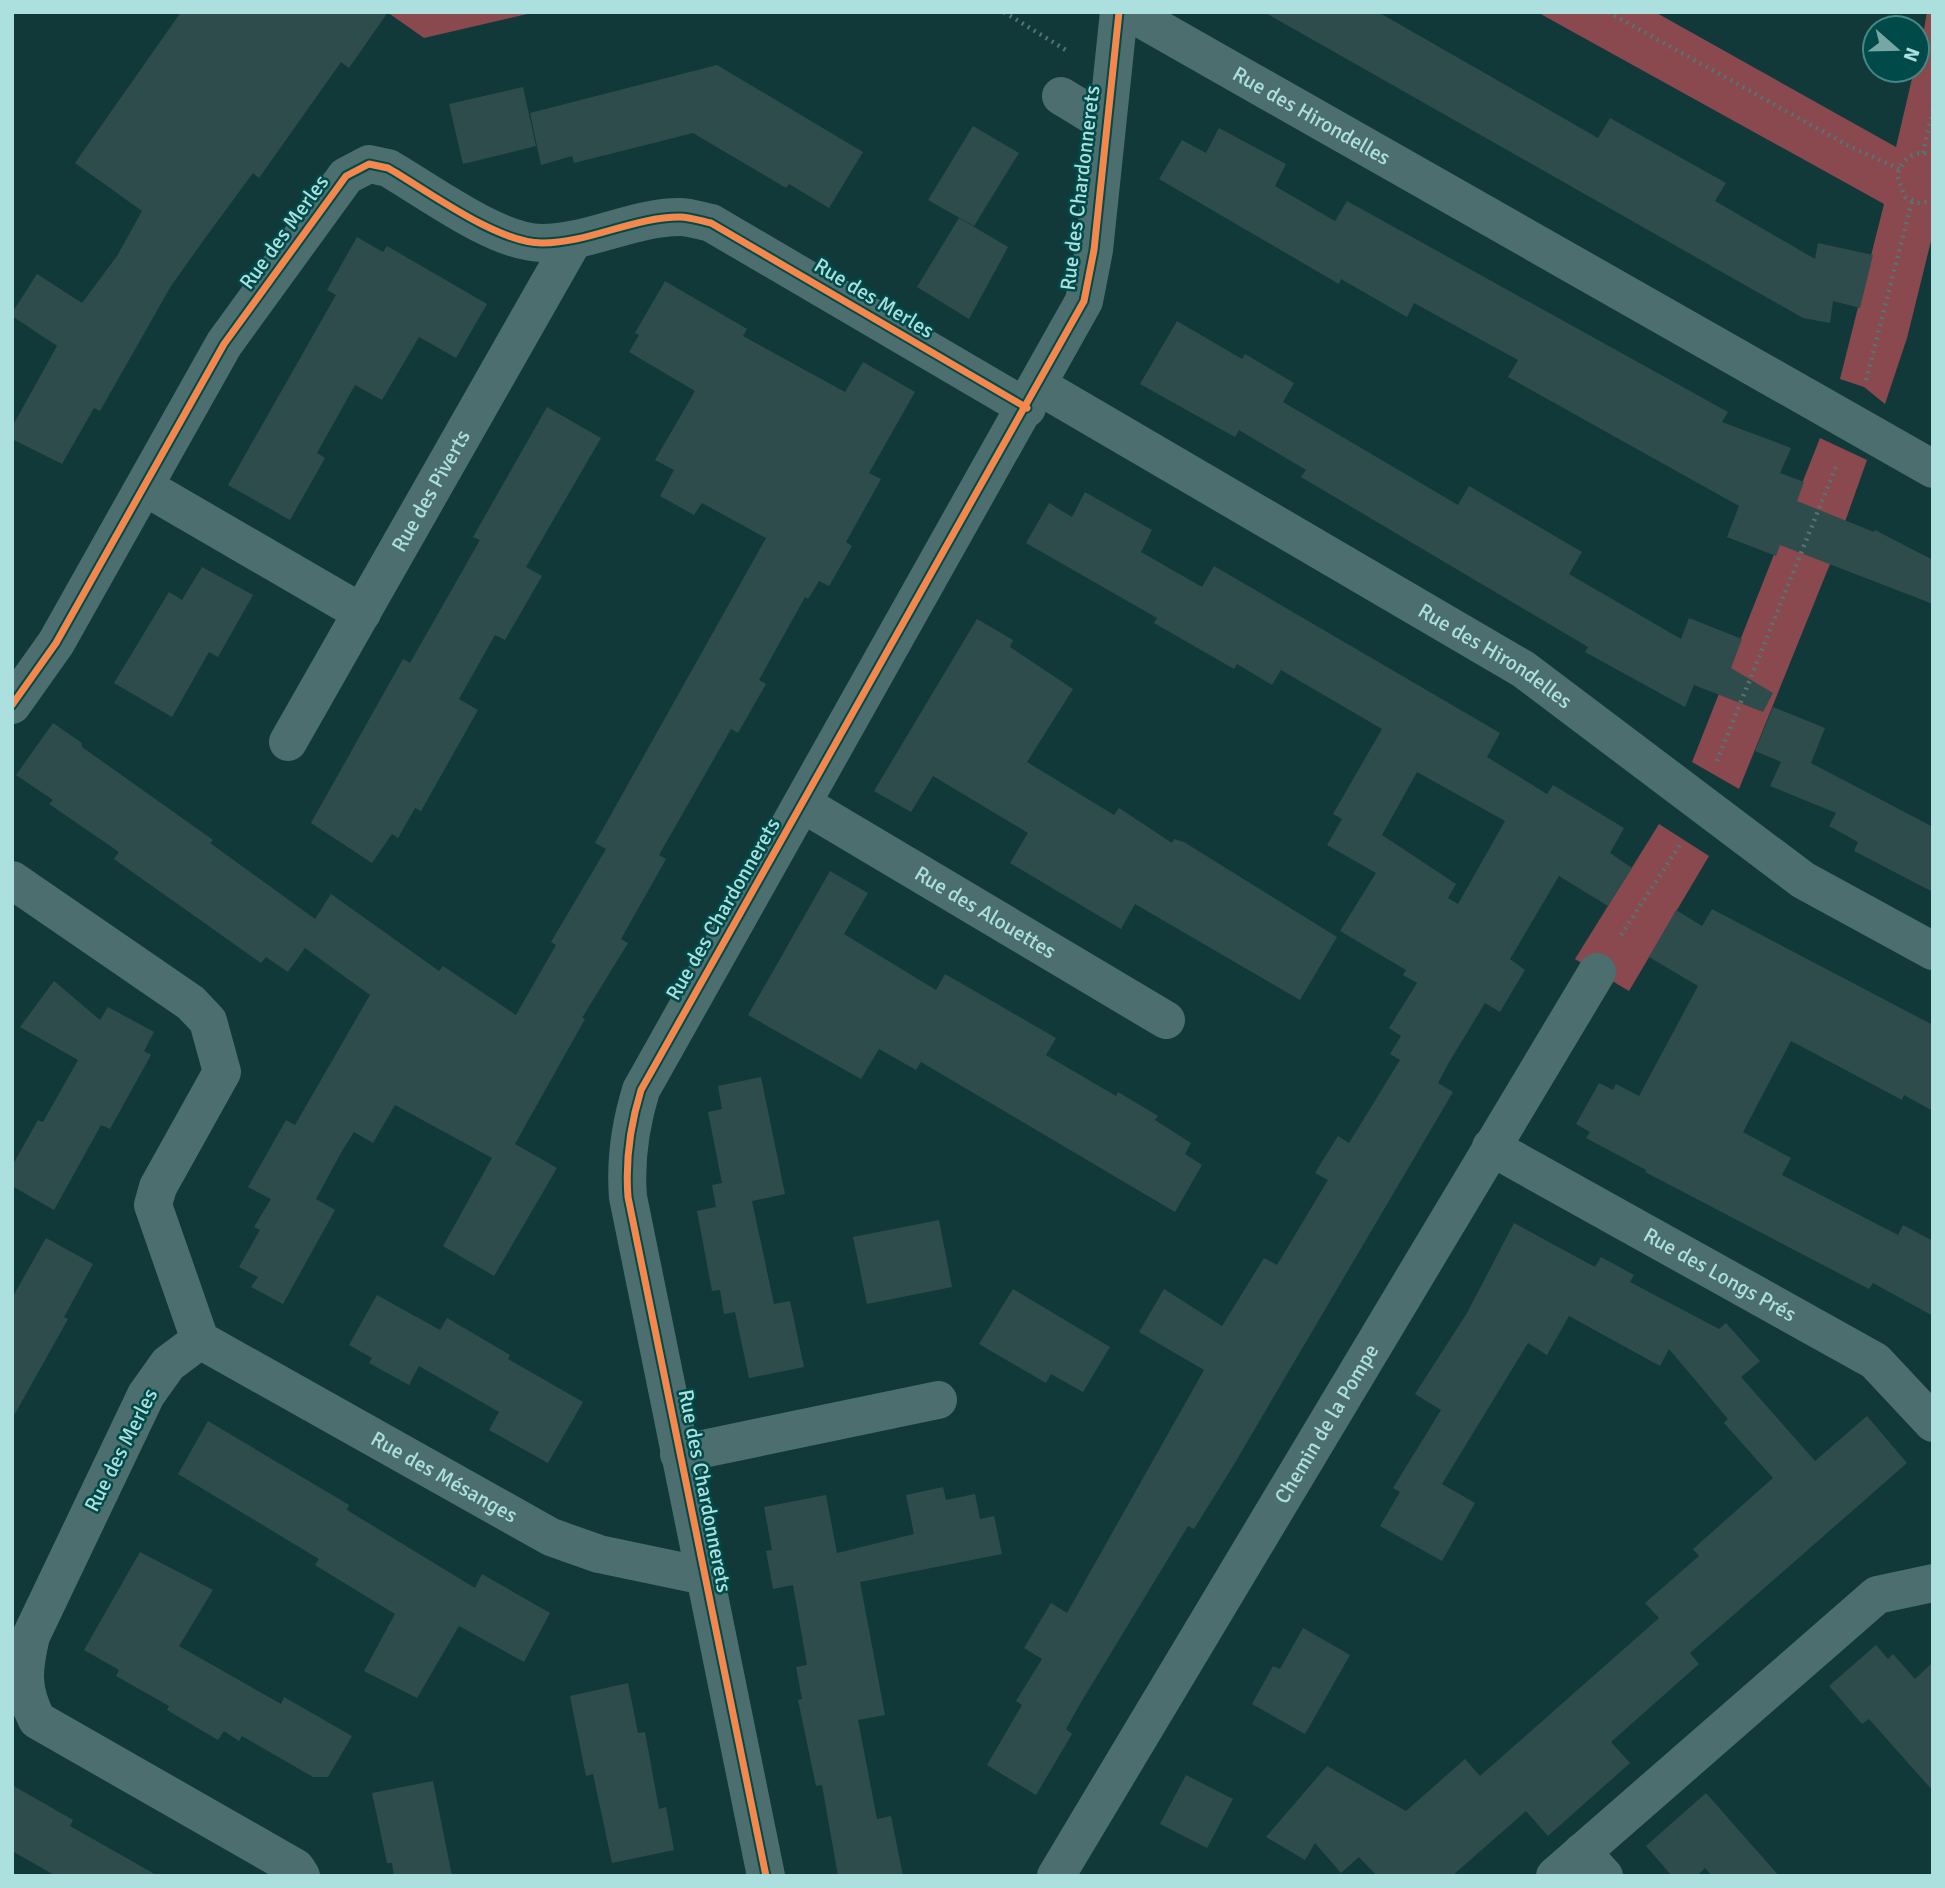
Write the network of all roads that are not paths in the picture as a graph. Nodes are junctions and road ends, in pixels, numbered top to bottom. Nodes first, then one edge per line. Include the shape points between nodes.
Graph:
1 (1119, 12) edge
2 (1129, 12) edge
3 (1061, 96) dead end
4 (1107, 124) junction
5 (573, 241) junction
6 (1033, 397) junction
7 (1933, 469) edge
8 (145, 487) junction
9 (362, 613) junction
10 (12, 705) edge
11 (288, 742) dead end
12 (803, 804) junction
13 (12, 880) edge
14 (1933, 951) edge
15 (1597, 972) road end
16 (1167, 1020) dead end
17 (1491, 1147) junction
18 (200, 1340) junction
19 (938, 1400) dead end
20 (1933, 1423) edge
21 (679, 1454) junction
22 (704, 1576) junction
23 (1933, 1583) edge
24 (20, 1702) edge
25 (1581, 1868) edge
26 (301, 1876) edge
27 (766, 1876) edge
28 (1056, 1876) edge

1 - 4 street, Rue des Chardonnerets
2 - 7 street, Rue des Hirondelles
3 - 4 street
4 - 6 street, Rue des Chardonnerets via 1084,300
5 - 6 street, Rue des Merles via 654,219 682,217 711,223
5 - 8 street, Rue des Merles via 540,243 500,233 388,168 369,164 346,176 224,344
5 - 9 street, Rue des Piverts
6 - 12 street, Rue des Chardonnerets
6 - 14 street, Rue des Hirondelles via 1523,669 1803,880
8 - 9 street
8 - 10 street, Rue des Merles via 56,643
9 - 11 street, Rue des Piverts
12 - 16 street, Rue des Alouettes
12 - 21 street, Rue des Chardonnerets via 641,1090 631,1122 628,1197
13 - 18 street via 191,1003 208,1021 222,1072 158,1187 153,1205
15 - 17 street, Chemin de la Pompe
17 - 20 street, Rue des Longs Prés via 1875,1361
17 - 28 street, Chemin de la Pompe
18 - 22 street, Rue des Mésanges via 551,1537 588,1551
18 - 24 street, Rue des Merles via 168,1364 146,1395 31,1636
19 - 21 street
21 - 22 street, Rue des Chardonnerets
22 - 27 street, Rue des Chardonnerets
23 - 25 street via 1877,1595
24 - 26 street, Rue des Merles via 37,1720 296,1868

